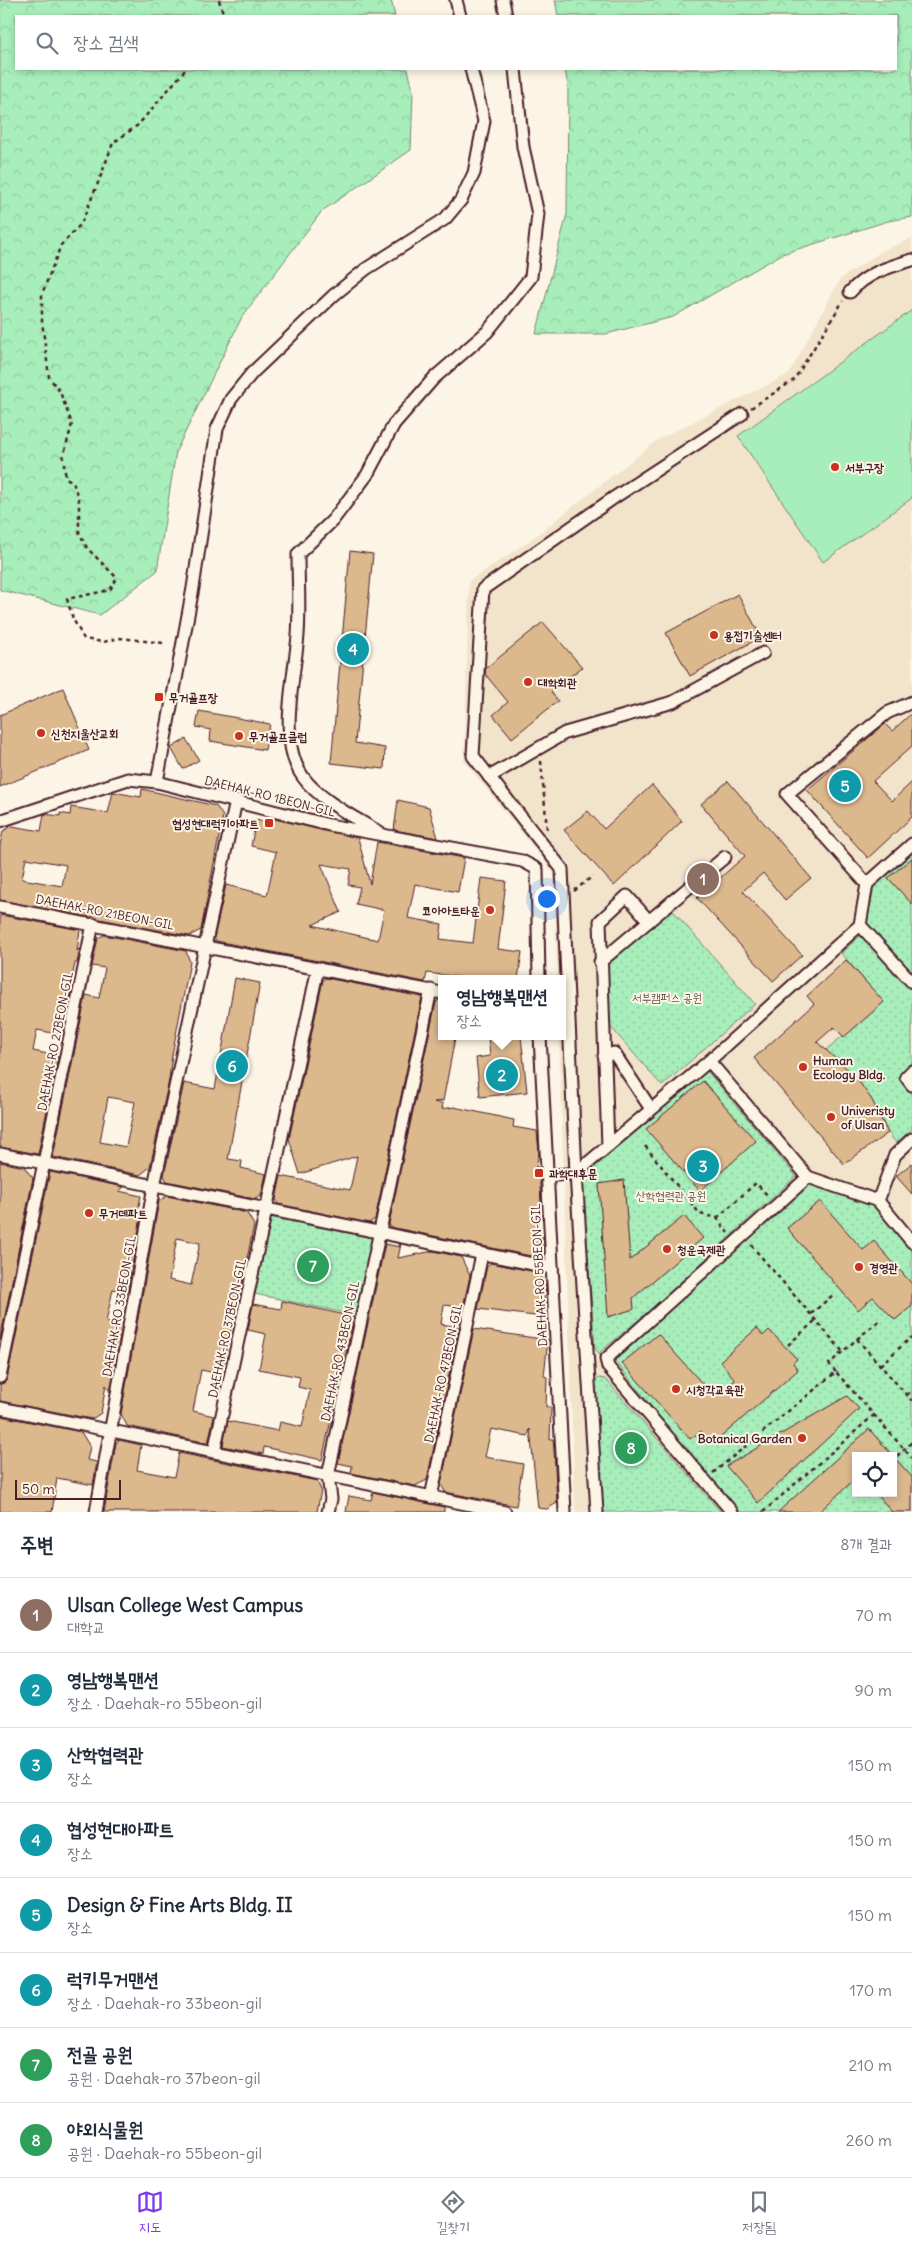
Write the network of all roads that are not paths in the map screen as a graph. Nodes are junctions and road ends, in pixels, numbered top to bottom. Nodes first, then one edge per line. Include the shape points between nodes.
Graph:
1 (456, 0) edge
2 (503, 0) edge
3 (460, 15) edge
4 (506, 15) edge
5 (471, 70) edge
6 (515, 70) edge
7 (912, 260) edge
8 (850, 292) road end
9 (742, 414) road end
10 (762, 653) dead end
11 (912, 702) edge
12 (489, 777) junction
13 (157, 782) junction
14 (236, 801) junction
15 (0, 821) edge
16 (383, 835) junction
17 (912, 844) edge
18 (725, 857) dead end
19 (867, 884) junction
20 (0, 907) edge
21 (649, 921) junction
22 (93, 924) junction
23 (860, 926) junction
24 (204, 946) junction
25 (600, 962) junction
26 (318, 968) junction
27 (539, 975) edge
28 (912, 982) edge
29 (437, 991) edge
30 (540, 1040) edge
31 (604, 1056) junction
32 (709, 1061) junction
33 (912, 1071) edge
34 (912, 1085) edge
35 (652, 1109) junction
36 (912, 1139) edge
37 (608, 1146) junction
38 (0, 1154) edge
39 (44, 1163) junction
40 (576, 1173) junction
41 (547, 1176) junction
42 (808, 1177) junction
43 (154, 1186) junction
44 (878, 1201) junction
45 (266, 1209) junction
46 (380, 1232) junction
47 (912, 1242) edge
48 (482, 1254) junction
49 (552, 1268) junction
50 (606, 1359) junction
51 (590, 1373) junction
52 (0, 1377) edge
53 (0, 1408) edge
54 (111, 1430) junction
55 (214, 1452) junction
56 (328, 1476) junction
57 (431, 1497) junction
58 (96, 1512) edge
59 (328, 1512) edge
60 (505, 1512) edge
61 (565, 1512) edge
62 (597, 1512) edge
63 (732, 1512) edge

1 - 3 street
2 - 4 street
5 - 13 street via 484,121 474,173 461,200 445,219 366,269 334,295 252,373 231,399 217,429 193,588
6 - 16 street via 524,147 538,214 531,277 487,332 434,378 394,424 367,475 333,520 298,554 298,633 288,735 291,753 314,791
7 - 8 street via 861,280
9 - 12 street via 615,497 483,590 473,756
10 - 12 street via 673,702 565,733
11 - 19 street via 888,712 787,794
12 - 40 street via 562,870
13 - 14 street, DAEHAK-RO 1BEON-GIL
13 - 15 street, DAEHAK-RO 1BEON-GIL via 128,778
14 - 16 street, DAEHAK-RO 1BEON-GIL
14 - 24 street, DAEHAK-RO 33BEON-GIL
16 - 27 street, DAEHAK-RO 1BEON-GIL via 522,861 538,869
17 - 19 street
18 - 21 street
19 - 23 street
20 - 22 street, DAEHAK-RO 21BEON-GIL
21 - 25 street
21 - 25 street via 627,896 600,921
22 - 24 street, DAEHAK-RO 21BEON-GIL
22 - 39 street, DAEHAK-RO 27BEON-GIL
23 - 28 street
23 - 32 street
24 - 26 street
24 - 43 street, DAEHAK-RO 33BEON-GIL
25 - 31 street
26 - 29 street
26 - 45 street, DAEHAK-RO 37BEON-GIL
29 - 46 street, DAEHAK-RO 43BEON-GIL
30 - 41 street, DAEHAK-RO 55BEON-GIL
31 - 35 street via 614,1054
31 - 37 street
32 - 35 street
32 - 42 street
33 - 34 street via 906,1077
35 - 37 street
36 - 44 street via 895,1155
37 - 40 street
38 - 39 street
39 - 43 street
39 - 52 street, DAEHAK-RO 27BEON-GIL
40 - 41 street
40 - 51 street
41 - 49 street, DAEHAK-RO 55BEON-GIL
42 - 44 street
42 - 50 street
43 - 45 street
43 - 54 street, DAEHAK-RO 33BEON-GIL
44 - 47 street
45 - 46 street
45 - 55 street, DAEHAK-RO 37BEON-GIL
46 - 48 street
46 - 56 street, DAEHAK-RO 43BEON-GIL
48 - 49 street
48 - 57 street, DAEHAK-RO 47BEON-GIL
49 - 61 street, DAEHAK-RO 55BEON-GIL
50 - 51 street
50 - 63 street via 608,1367
51 - 62 street
53 - 54 street
54 - 55 street
54 - 58 street, DAEHAK-RO 33BEON-GIL
55 - 56 street
56 - 57 street
56 - 59 street, DAEHAK-RO 43BEON-GIL via 331,1499
57 - 60 street

